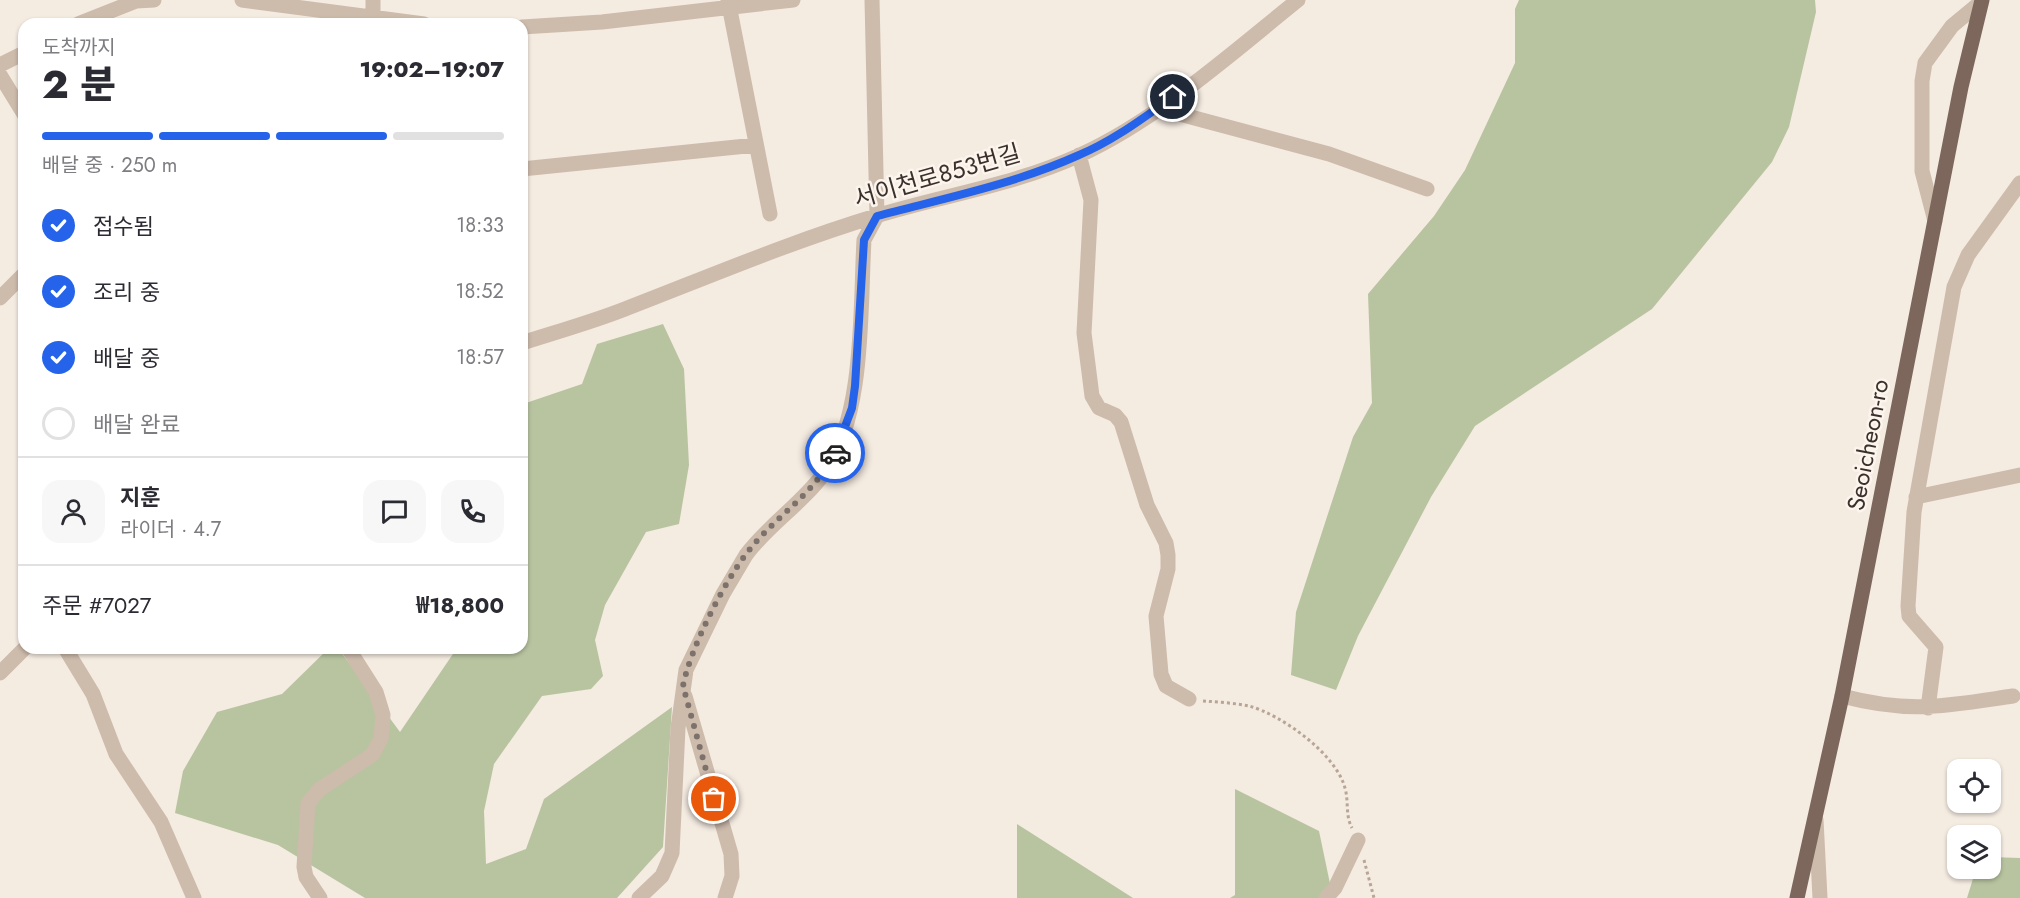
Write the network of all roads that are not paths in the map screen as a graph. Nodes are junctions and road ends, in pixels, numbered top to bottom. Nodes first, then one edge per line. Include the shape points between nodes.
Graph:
1 (154, 0) edge
2 (242, 0) edge
3 (373, 0) edge
4 (793, 0) edge
5 (872, 0) edge
6 (1298, 0) edge
7 (1982, 1) edge
8 (728, 4) edge
9 (93, 18) edge
10 (354, 18) edge
11 (373, 18) edge
12 (528, 26) edge
13 (18, 55) edge
14 (0, 65) edge
15 (0, 75) edge
16 (18, 104) edge
17 (1157, 108) junction
18 (756, 146) junction
19 (1079, 155) junction
20 (528, 168) edge
21 (2020, 183) edge
22 (1426, 189) dead end
23 (770, 214) dead end
24 (877, 216) junction
25 (1935, 220) junction
26 (18, 280) edge
27 (0, 298) edge
28 (528, 341) edge
29 (2020, 475) edge
30 (1916, 497) junction
31 (19, 654) edge
32 (69, 654) edge
33 (352, 654) edge
34 (0, 673) edge
35 (683, 686) junction
36 (1842, 696) junction
37 (2013, 696) dead end
38 (1189, 699) road end
39 (1928, 708) junction
40 (1816, 806) junction
41 (1358, 840) road end
42 (194, 898) edge
43 (320, 898) edge
44 (639, 898) edge
45 (725, 898) edge
46 (1326, 898) edge
47 (1797, 898) edge
48 (1820, 898) edge

1 - 9 street via 136,1
2 - 10 street
3 - 11 street
4 - 8 street
5 - 24 street
6 - 17 street, 서이천로853번길
7 - 25 main road, Seoicheon-ro
7 - 25 street via 1952,26 1925,63 1920,149
8 - 12 street
8 - 18 street
13 - 14 street
15 - 16 street
17 - 19 street, 서이천로853번길
17 - 22 street via 1329,154
18 - 20 street
18 - 23 street
19 - 24 street, 서이천로853번길 via 984,189
19 - 38 street via 1090,200 1084,333 1092,396 1099,408 1121,422 1147,505 1166,543 1168,569 1156,616 1161,674 1166,686
21 - 30 street via 1968,255 1954,287
24 - 28 street, 서이천로853번길
24 - 35 street via 864,240 855,386 852,408 836,452 812,489 746,555 692,654
25 - 36 main road, Seoicheon-ro
26 - 27 street
29 - 30 street
30 - 39 street via 1908,606 1909,616 1936,647
31 - 34 street
32 - 42 street via 93,694 116,754 161,822
33 - 43 street via 376,692 383,727 372,755 320,789 308,803 304,867
35 - 44 street via 672,853 662,876
35 - 45 street via 731,854 732,876
36 - 39 street via 1876,705
36 - 40 main road, Seoicheon-ro
37 - 39 street
40 - 47 main road, Seoicheon-ro
40 - 48 street
41 - 46 street via 1335,888

